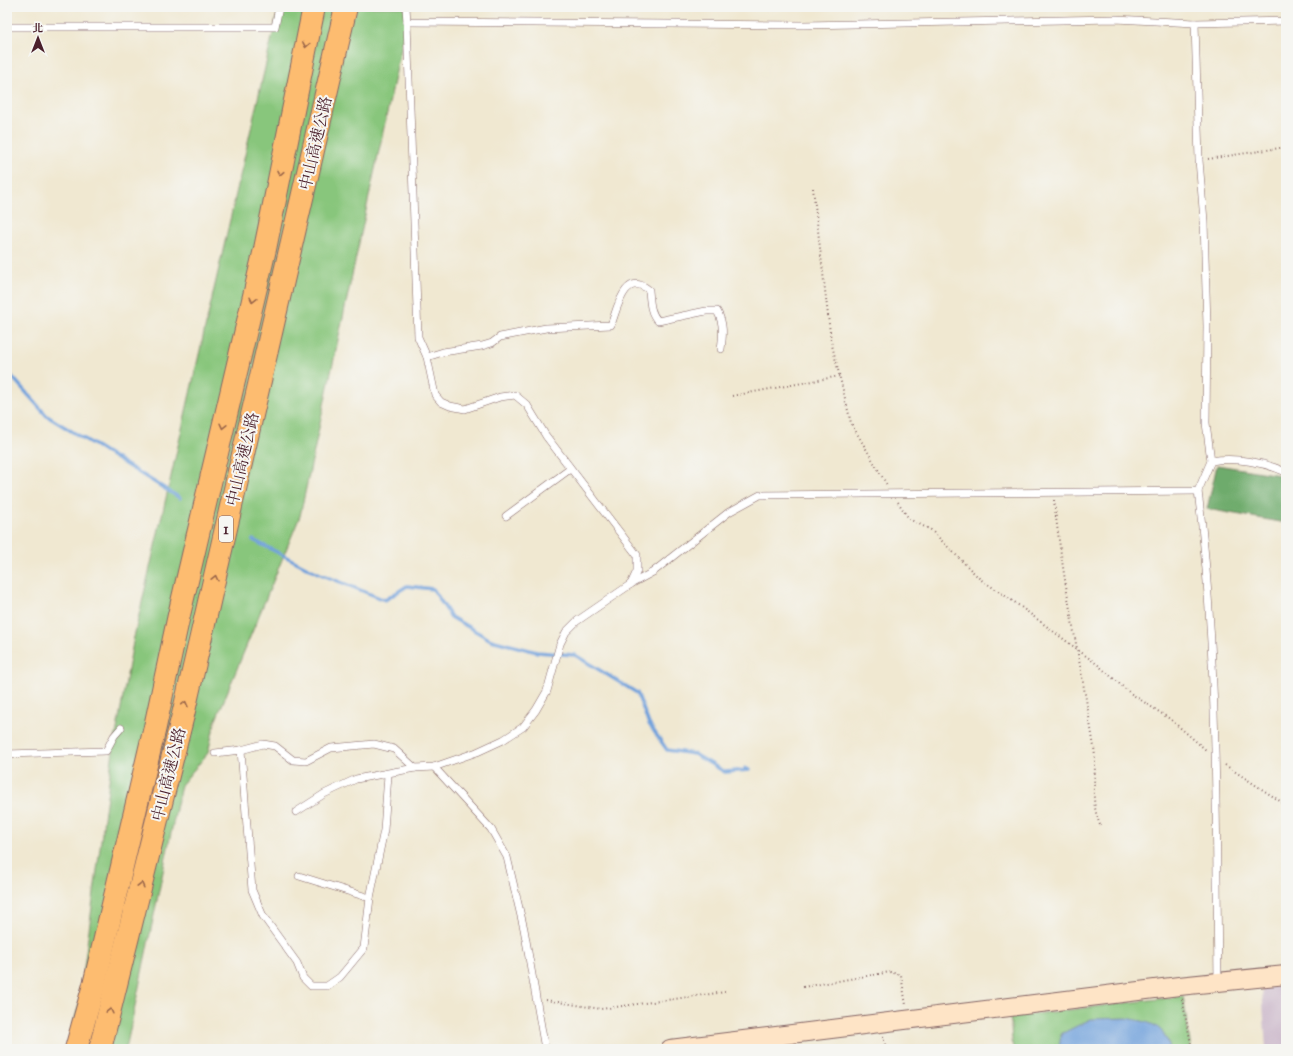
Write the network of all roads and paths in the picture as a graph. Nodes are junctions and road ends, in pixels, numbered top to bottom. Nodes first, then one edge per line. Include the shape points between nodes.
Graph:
1 (278, 7) edge
2 (314, 7) edge
3 (346, 7) edge
4 (406, 7) edge
5 (1286, 21) edge
6 (408, 22) junction
7 (1195, 24) junction
8 (7, 27) edge
9 (1286, 147) edge
10 (1199, 160) junction
11 (813, 188) dead end
12 (721, 349) dead end
13 (427, 357) junction
14 (840, 376) junction
15 (732, 396) dead end
16 (1211, 461) junction
17 (570, 468) junction
18 (1286, 472) edge
19 (1198, 491) junction
20 (1054, 493) junction
21 (892, 494) junction
22 (506, 516) dead end
23 (631, 584) junction
24 (1076, 649) junction
25 (121, 728) dead end
26 (240, 750) junction
27 (215, 753) dead end
28 (7, 754) edge
29 (1216, 759) junction
30 (434, 767) junction
31 (415, 768) junction
32 (388, 774) junction
33 (1286, 805) edge
34 (296, 812) dead end
35 (1100, 825) dead end
36 (299, 876) dead end
37 (370, 898) junction
38 (1286, 975) edge
39 (1218, 982) junction
40 (1179, 986) junction
41 (803, 987) dead end
42 (725, 992) dead end
43 (535, 998) junction
44 (908, 1020) junction
45 (76, 1049) edge
46 (100, 1049) edge
47 (544, 1049) edge
48 (670, 1049) edge
49 (1192, 1049) edge

1 - 8 lane via 275,26
2 -> 45 highway, 中山高速公路 / 1 via 265,249 155,727
46 -> 3 highway, 中山高速公路 / 1 via 183,714
4 - 6 lane
5 - 7 lane
6 - 7 lane via 804,25 1115,19
6 - 13 lane via 418,337
7 - 10 lane
9 - 10 path
10 - 16 lane via 1204,244 1206,423
11 - 14 path via 831,341
12 - 13 lane via 722,318 717,311 658,321 651,311 648,290 643,286 634,286 623,291 611,325 546,328 500,337 482,346
13 - 17 lane via 434,395 441,402 465,408 515,395 527,405
14 - 15 path
14 - 21 path via 851,423
16 - 18 lane via 1224,458 1272,466
16 - 19 lane
17 - 22 lane
17 - 23 lane via 637,555 637,571
19 - 20 lane
19 - 29 lane via 1206,551
20 - 21 lane
20 - 24 path
21 - 23 lane via 760,495 729,512 653,572
21 - 24 path via 909,518 931,530 980,579
23 - 30 lane via 577,621 566,632 560,644 547,691 523,727 490,746
24 - 29 path via 1130,693 1170,719
24 - 35 path via 1094,749 1094,811
25 - 28 lane via 106,751
26 - 27 lane
26 - 31 lane via 263,744 275,746 293,760 306,761 331,748 374,744 394,749
26 - 37 lane via 252,890 263,916 297,963 303,978 311,986 326,986 340,977 364,948
29 - 33 path
29 - 39 lane
30 - 31 lane
30 - 43 lane via 491,829 507,857 524,929
31 - 32 lane
32 - 34 lane via 356,779 324,794
32 - 37 lane via 384,830
36 - 37 lane
38 - 39 street
39 - 40 street
40 - 44 street
40 - 49 path
41 - 44 path via 890,972 901,975
42 - 43 path via 601,1009
43 - 47 lane
44 - 48 street

